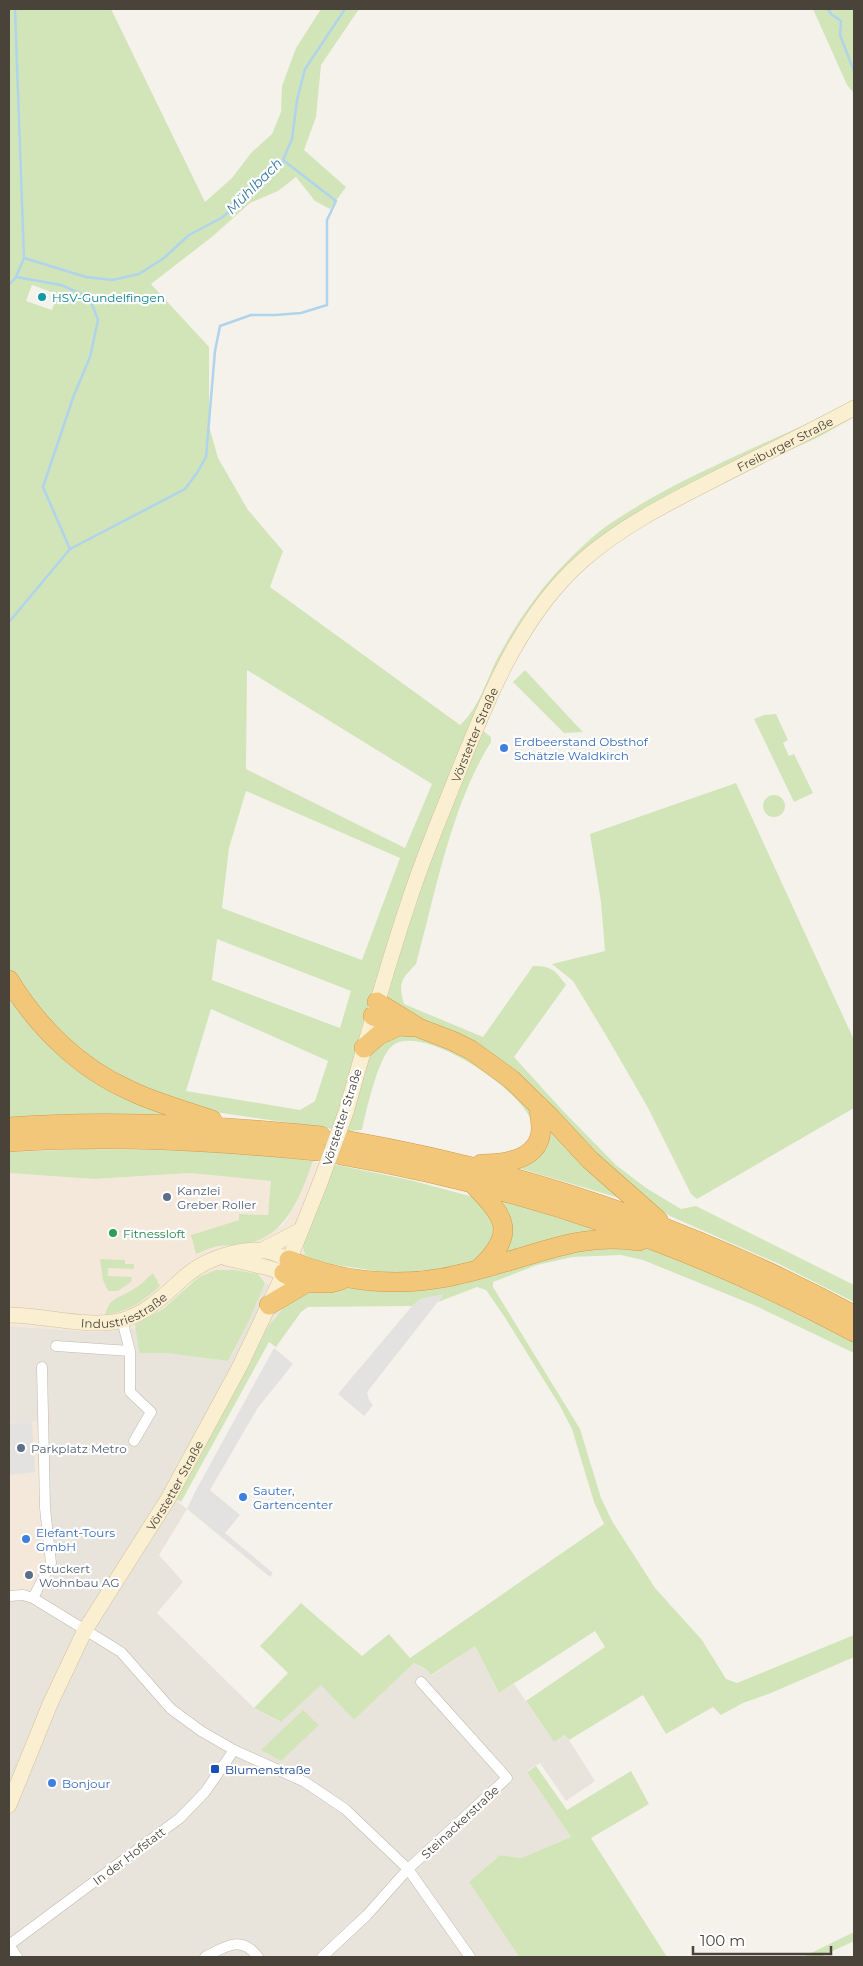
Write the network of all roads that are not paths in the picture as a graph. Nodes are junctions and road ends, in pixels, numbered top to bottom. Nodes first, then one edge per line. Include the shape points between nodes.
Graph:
1 (854, 408) edge
2 (714, 480) joint
3 (9, 980) edge
4 (375, 1009) junction
5 (399, 1026) junction
6 (419, 1028) junction
7 (364, 1048) junction
8 (539, 1106) junction
9 (9, 1127) edge
10 (232, 1127) junction
11 (9, 1142) edge
12 (467, 1164) junction
13 (472, 1183) junction
14 (301, 1230) junction
15 (667, 1236) junction
16 (260, 1251) junction
17 (222, 1257) junction
18 (286, 1267) junction
19 (479, 1269) junction
20 (349, 1278) junction
21 (306, 1283) junction
22 (270, 1305) junction
23 (9, 1315) edge
24 (854, 1315) edge
25 (122, 1320) junction
26 (854, 1332) edge
27 (56, 1346) dead end
28 (130, 1351) junction
29 (42, 1368) dead end
30 (134, 1441) dead end
31 (9, 1596) edge
32 (33, 1598) junction
33 (85, 1630) junction
34 (421, 1682) dead end
35 (234, 1750) junction
36 (9, 1806) edge
37 (408, 1870) junction
38 (9, 1945) edge
39 (17, 1957) edge
40 (205, 1957) edge
41 (258, 1957) edge
42 (322, 1957) edge
43 (470, 1957) edge

1 - 2 street, Freiburger Straße
2 - 4 street, Vörstetter Straße via 639,518 604,543 559,585 529,623 510,655 473,737 413,888
3 - 10 highway via 32,1014 80,1061 128,1090
4 - 5 highway
4 - 6 highway
4 - 7 street, Vörstetter Straße
5 - 6 highway
5 - 7 highway via 379,1035
6 - 8 highway via 471,1050 511,1078
7 - 14 street, Vörstetter Straße, bridge via 346,1112
8 - 12 highway via 541,1130 536,1146 528,1154 506,1163
8 - 15 highway
9 - 10 highway via 95,1123
10 - 11 highway via 318,1143 100,1138
12 - 13 highway via 342,1147 400,1166
12 - 15 highway via 624,1211
13 - 15 highway via 613,1224
13 - 19 highway via 496,1210 504,1228 500,1244
14 - 16 street
14 - 18 street, Vörstetter Straße
15 - 19 highway via 569,1243
15 - 24 highway via 762,1268
15 - 26 highway
16 - 17 street, Industriestraße
16 - 18 street, Industriestraße via 272,1252
17 - 18 street via 270,1268
17 - 25 street, Industriestraße via 203,1264 155,1304
18 - 20 highway via 304,1266
18 - 21 highway
18 - 22 street, Vörstetter Straße
19 - 20 highway via 431,1280 395,1282
20 - 21 highway via 330,1283
21 - 22 highway
22 - 33 street, Vörstetter Straße via 168,1499
23 - 25 street, Industriestraße via 99,1323
25 - 28 street
27 - 28 street
28 - 30 street via 130,1392 151,1412
29 - 32 street via 45,1508 51,1563
31 - 32 street
32 - 33 street
33 - 35 street via 120,1652 174,1712
33 - 36 street, Vörstetter Straße via 50,1704
34 - 37 street, Steinackerstraße via 507,1778
35 - 37 street via 305,1782 333,1799
35 - 38 street, In der Hofstatt via 205,1792 180,1818
37 - 42 street, Steinackerstraße via 367,1916
37 - 43 street
38 - 39 street
40 - 41 street via 238,1944 248,1946

